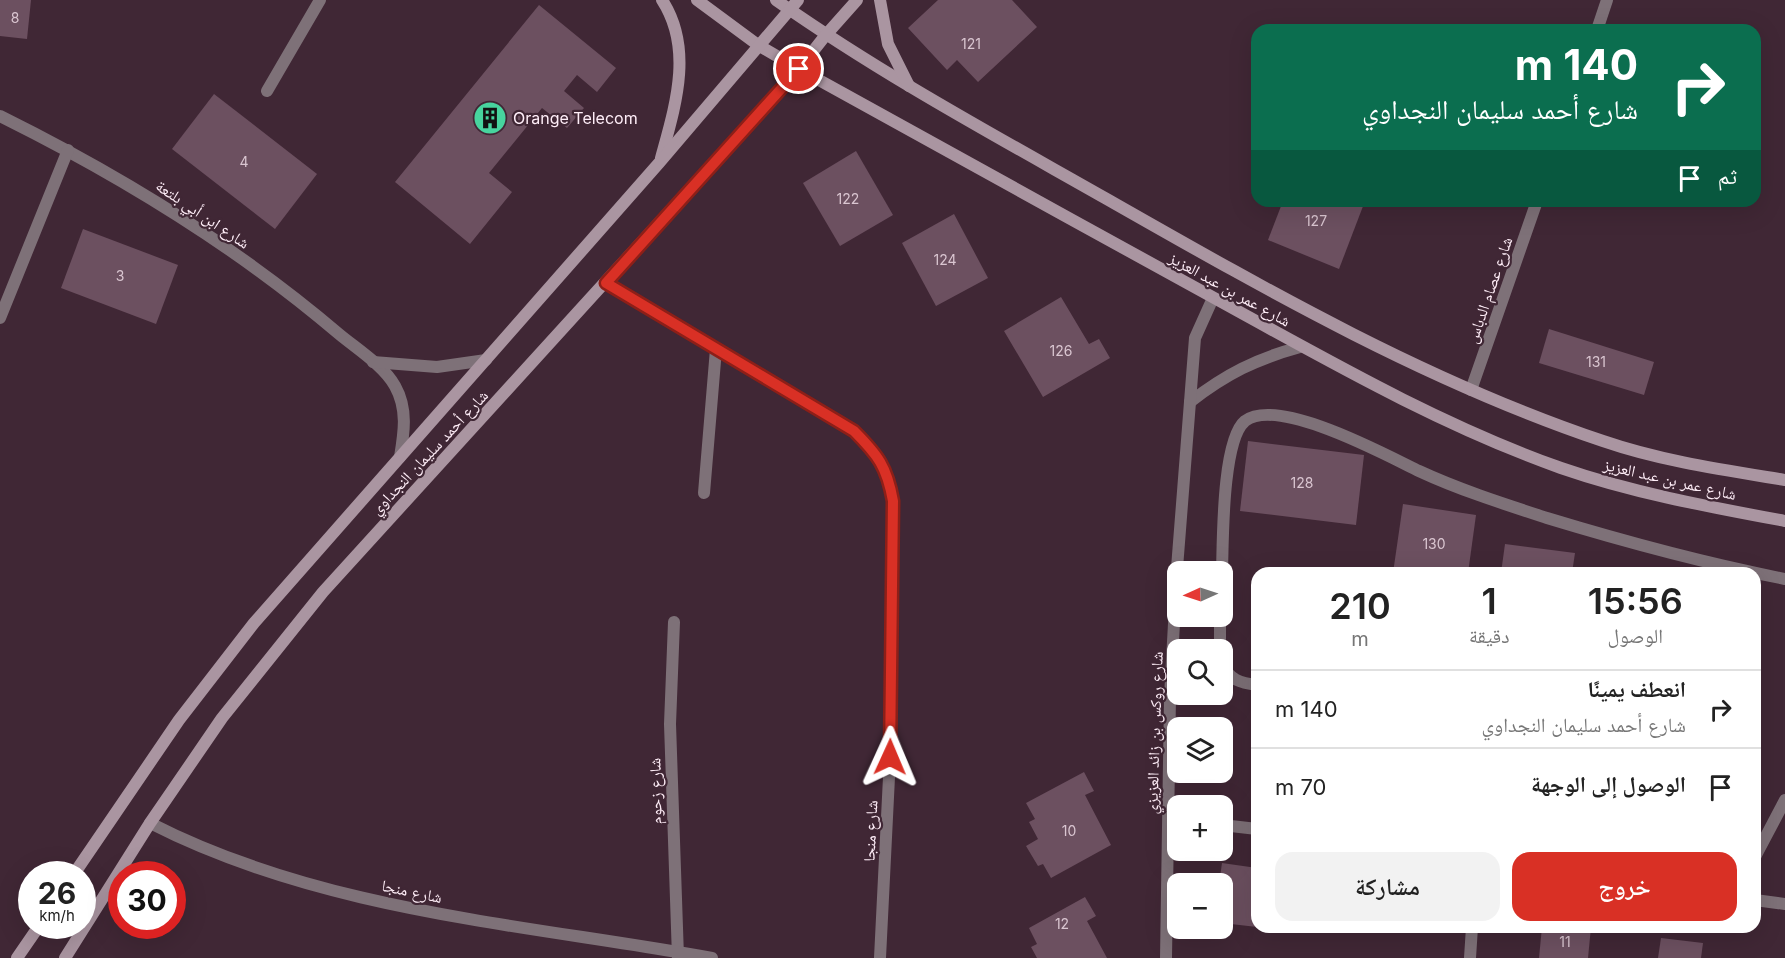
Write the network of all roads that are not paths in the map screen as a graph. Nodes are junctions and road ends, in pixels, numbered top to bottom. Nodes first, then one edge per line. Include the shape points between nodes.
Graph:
1 (320, 0) edge
2 (662, 0) edge
3 (697, 0) edge
4 (776, 0) edge
5 (798, 0) edge
6 (857, 0) edge
7 (880, 0) edge
8 (1607, 0) edge
9 (789, 9) junction
10 (1599, 24) edge
11 (825, 36) junction
12 (758, 45) junction
13 (799, 69) junction
14 (909, 87) junction
15 (267, 91) dead end
16 (0, 116) edge
17 (68, 150) junction
18 (659, 163) junction
19 (1535, 207) edge
20 (606, 283) junction
21 (1213, 298) junction
22 (0, 318) edge
23 (1300, 347) junction
24 (716, 349) junction
25 (486, 360) junction
26 (373, 362) junction
27 (1471, 390) junction
28 (1190, 402) junction
29 (400, 457) junction
30 (1785, 480) edge
31 (704, 493) dead end
32 (1785, 521) edge
33 (1222, 561) edge
34 (1734, 567) edge
35 (1761, 573) edge
36 (1785, 579) edge
37 (674, 622) dead end
38 (1233, 679) edge
39 (1251, 684) edge
40 (1172, 795) edge
41 (1785, 800) edge
42 (150, 823) junction
43 (1233, 826) edge
44 (1251, 828) edge
45 (1761, 846) edge
46 (83, 861) edge
47 (1170, 861) edge
48 (1761, 901) edge
49 (1785, 904) edge
50 (1472, 933) edge
51 (30, 939) edge
52 (678, 955) edge
53 (17, 958) edge
54 (65, 958) edge
55 (712, 958) edge
56 (880, 958) edge
57 (1166, 958) edge
58 (1470, 958) edge

1 - 15 street
2 - 18 street via 678,42 681,74
3 - 12 street, شارع عمر بن عبد العزيز
4 - 9 street, شارع عمر بن عبد العزيز
5 - 9 street, شارع أحمد سليمان النجداوي
6 - 11 street, شارع أحمد سليمان النجداوي
7 - 14 street via 888,44
8 - 10 street
9 - 11 street, شارع عمر بن عبد العزيز
9 - 12 street, شارع أحمد سليمان النجداوي
11 - 13 street, شارع أحمد سليمان النجداوي
11 - 14 street, شارع عمر بن عبد العزيز
12 - 13 street, شارع عمر بن عبد العزيز
12 - 18 street, شارع أحمد سليمان النجداوي
13 - 20 street, شارع أحمد سليمان النجداوي
13 - 21 street, شارع عمر بن عبد العزيز
14 - 27 street, شارع عمر بن عبد العزيز via 1290,302
16 - 17 street, شارع ابن أبي بلتعة
17 - 22 street
17 - 26 street, شارع ابن أبي بلتعة via 170,208 302,302
18 - 25 street, شارع أحمد سليمان النجداوي
19 - 27 street, شارع عصام الدباس
20 - 24 street, شارع منجا
20 - 42 street, شارع أحمد سليمان النجداوي via 324,592 222,718
21 - 23 street, شارع عمر بن عبد العزيز
21 - 28 street, شارع روكس بن زائد العزيزي via 1195,338
23 - 28 street via 1232,372
23 - 32 street, شارع عمر بن عبد العزيز via 1425,409 1562,468 1699,505
24 - 31 street
24 - 56 street, شارع منجا via 854,431 878,455 888,475 893,501 891,734
25 - 26 street via 437,367
25 - 29 street, شارع أحمد سليمان النجداوي
26 - 29 street, شارع ابن أبي بلتعة via 395,385 402,405 405,429
27 - 30 street, شارع عمر بن عبد العزيز via 1605,442 1653,456
28 - 40 street, شارع روكس بن زائد العزيزي via 1177,568
29 - 46 street, شارع أحمد سليمان النجداوي via 254,624 179,720
33 - 34 street via 1233,441 1247,420 1278,415 1337,432 1441,481 1514,507 1622,541
35 - 36 street
37 - 52 street, شارع زحوم via 670,724
38 - 39 street
41 - 45 street
42 - 52 street, شارع منجا via 223,855 340,892 450,916
42 - 54 street, شارع أحمد سليمان النجداوي
43 - 44 street
47 - 57 street, شارع روكس بن زائد العزيزي
48 - 49 street
50 - 58 street
51 - 53 street
52 - 55 street, شارع منجا

